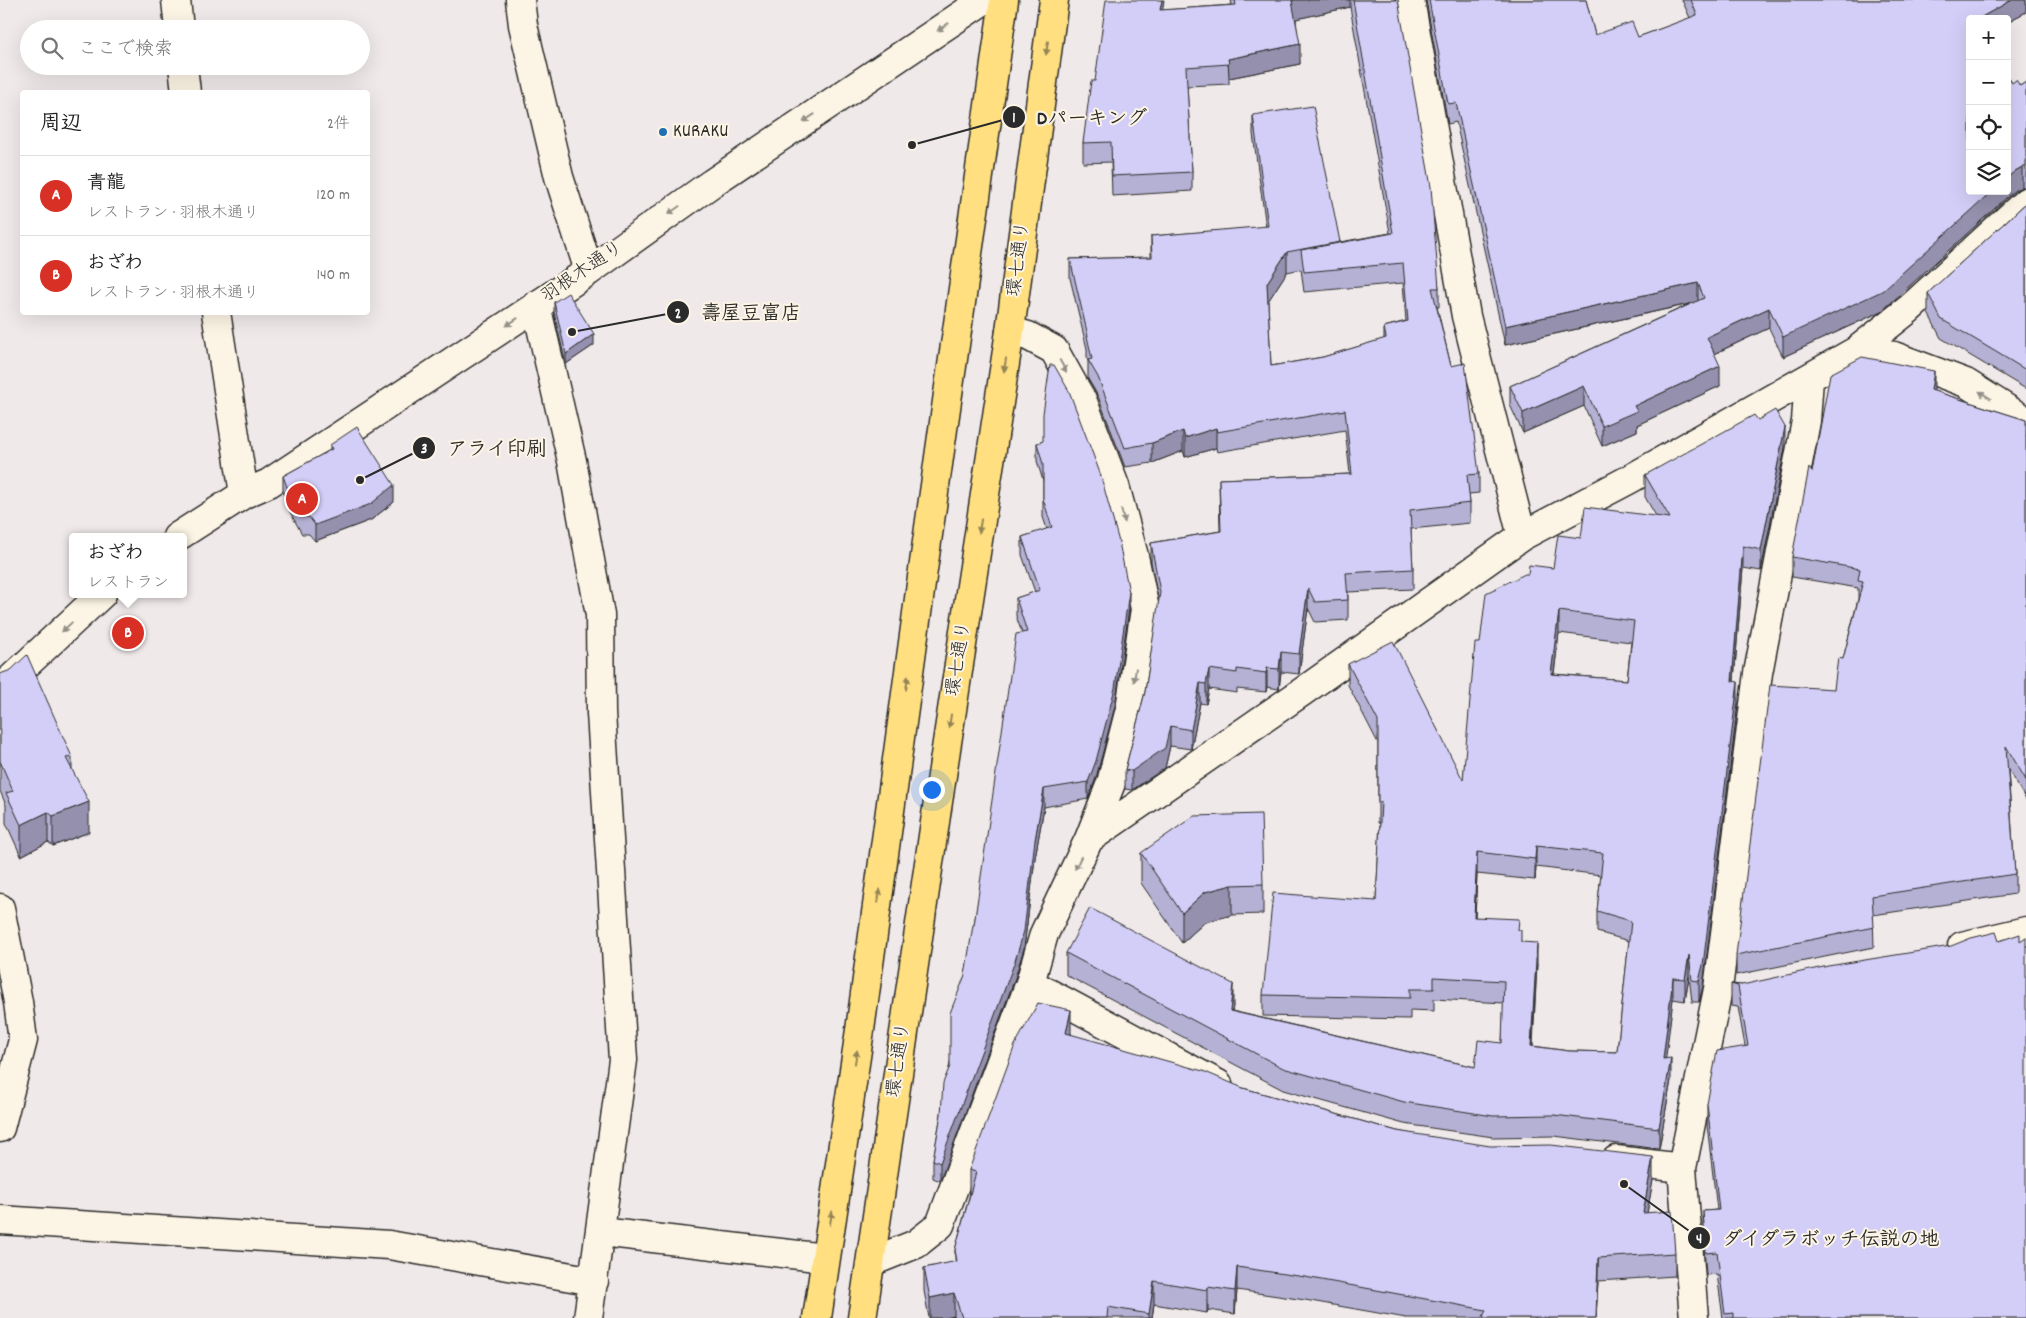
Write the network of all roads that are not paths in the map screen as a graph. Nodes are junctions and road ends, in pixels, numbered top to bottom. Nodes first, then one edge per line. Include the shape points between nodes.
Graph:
1 (176, 0) edge
2 (520, 0) edge
3 (984, 0) edge
4 (1004, 0) edge
5 (1054, 0) edge
6 (1410, 0) edge
7 (178, 20) edge
8 (184, 75) edge
9 (186, 90) edge
10 (2026, 202) edge
11 (589, 270) junction
12 (536, 305) junction
13 (216, 315) edge
14 (1010, 331) junction
15 (1856, 351) junction
16 (1809, 379) junction
17 (2026, 421) edge
18 (244, 494) junction
19 (183, 533) edge
20 (1522, 536) junction
21 (98, 598) edge
22 (0, 689) edge
23 (1089, 839) junction
24 (0, 908) edge
25 (2026, 931) edge
26 (1934, 952) edge
27 (1030, 983) junction
28 (1239, 1093) edge
29 (0, 1128) edge
30 (1589, 1157) edge
31 (1682, 1168) junction
32 (0, 1220) edge
33 (601, 1232) junction
34 (825, 1258) junction
35 (871, 1262) junction
36 (594, 1281) junction
37 (588, 1318) edge
38 (817, 1318) edge
39 (862, 1318) edge
40 (1694, 1318) edge

1 - 7 street
2 - 11 street via 523,25 560,178
3 -> 11 street, 羽根木通り
34 -> 4 main road via 860,1030
5 -> 14 main road, 環七通り
6 - 20 street via 1466,316
8 - 9 street
10 - 15 street via 1909,308
11 - 12 street, 羽根木通り
12 -> 18 street, 羽根木通り via 269,483
12 - 33 street via 572,461 600,615 601,713 622,1060
13 - 18 street
14 -> 23 street via 1028,336 1054,350 1083,402 1116,486 1145,609 1130,710 1111,783
14 -> 35 main road, 環七通り via 938,795
15 - 16 street
17 -> 15 street via 1966,383 1894,356
16 - 20 street
16 - 31 street via 1806,420 1758,673 1729,990
18 - 19 street, 羽根木通り
20 - 23 street
21 -> 22 street
23 -> 27 street via 1044,934
24 - 29 street via 23,1040
25 - 26 street
27 - 28 street
27 - 35 street via 940,1225 916,1244
30 - 31 street
31 - 40 street
32 - 36 street via 389,1245
33 - 34 street
33 - 36 street
34 - 38 main road
35 - 39 main road, 環七通り
36 - 37 street

